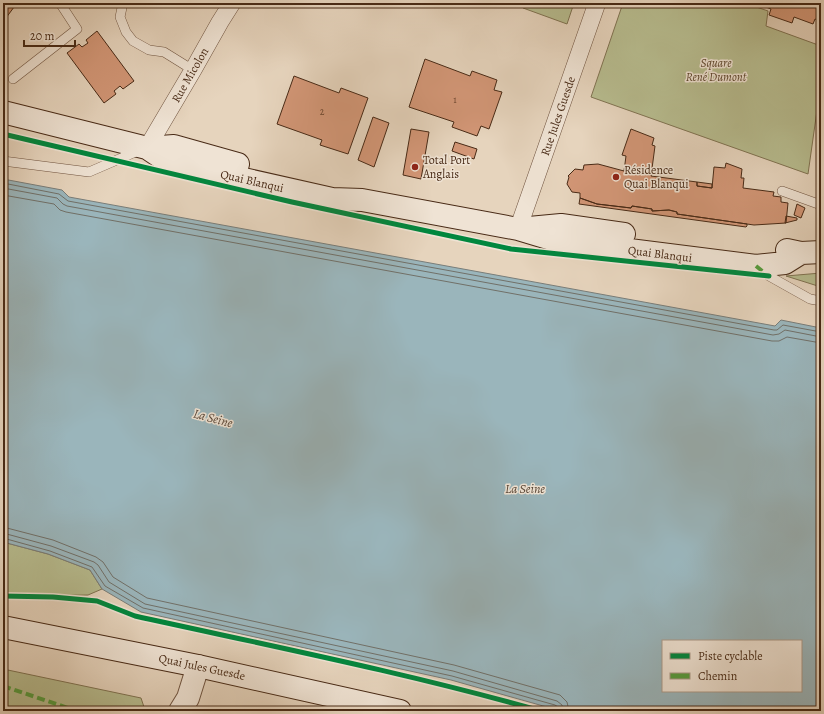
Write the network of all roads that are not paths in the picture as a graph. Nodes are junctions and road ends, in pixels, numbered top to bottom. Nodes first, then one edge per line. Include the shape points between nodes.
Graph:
1 (60, 3) edge
2 (124, 3) edge
3 (232, 3) edge
4 (597, 3) edge
5 (193, 70) junction
6 (13, 80) dead end
7 (3, 112) edge
8 (3, 123) edge
9 (93, 134) junction
10 (147, 148) junction
11 (3, 161) edge
12 (782, 190) dead end
13 (821, 205) edge
14 (518, 229) junction
15 (811, 252) edge
16 (769, 276) dead end
17 (821, 301) edge
18 (3, 627) edge
19 (198, 666) junction
20 (350, 706) edge
21 (180, 711) edge
22 (400, 711) edge

1 - 6 lane via 77,29
2 - 5 lane via 120,17 133,41 149,50 164,52
3 - 5 street, Rue Micolon
4 - 14 street, Rue Jules Guesde
5 - 10 street, Rue Micolon
7 - 9 main road, Quai Blanqui
8 - 9 main road via 77,140
9 - 10 main road, Quai Blanqui
10 - 11 lane via 89,172
10 - 14 main road, Quai Blanqui via 168,162 332,199 362,200
12 - 13 lane
14 - 15 main road, Quai Blanqui via 561,225 752,252 782,249
16 - 17 lane via 810,299
18 - 19 main road, Quai Jules Guesde
19 - 20 main road, Quai Jules Guesde
19 - 21 main road via 188,698
20 - 22 main road, Quai Jules Guesde

